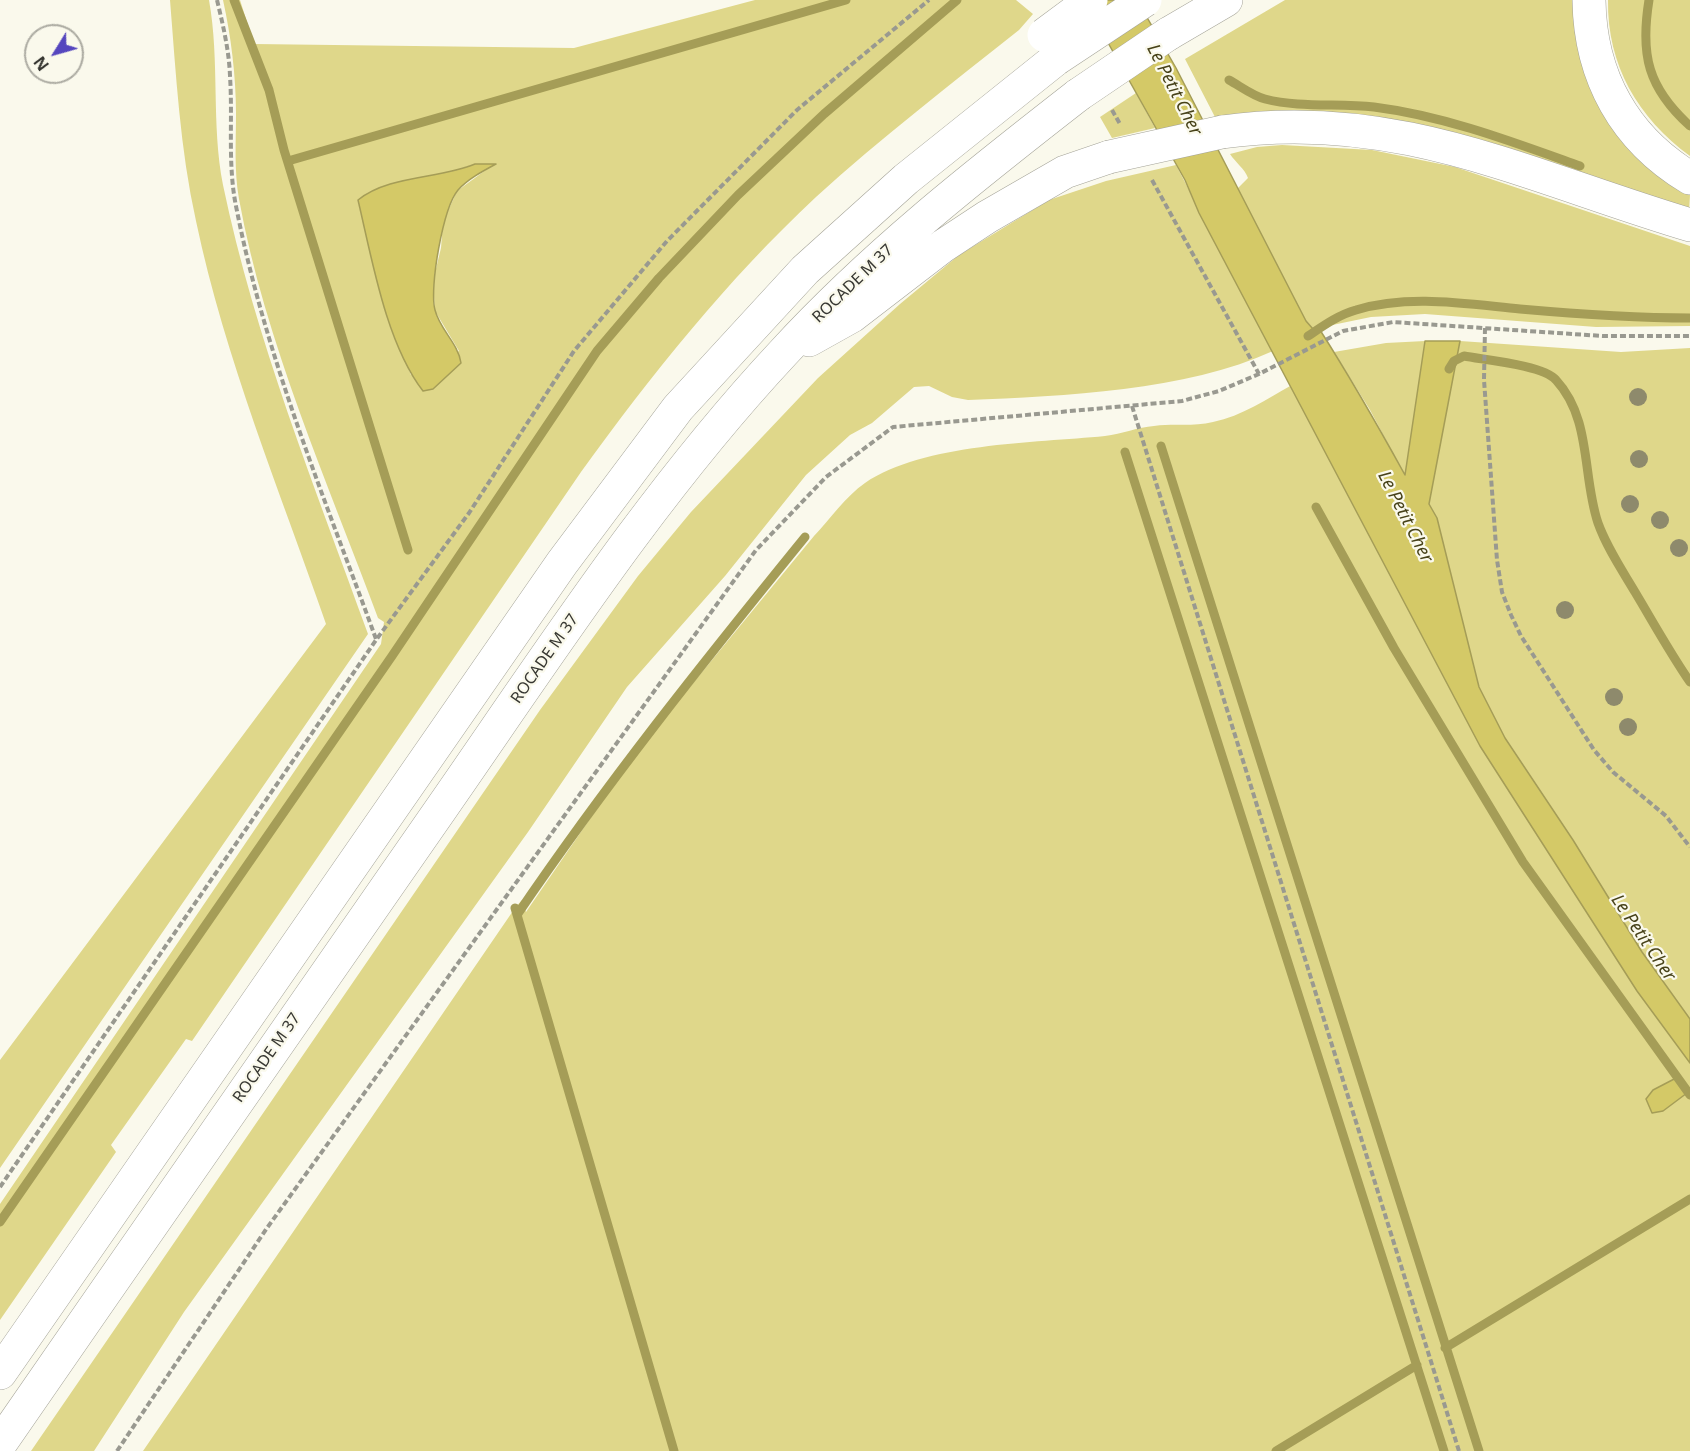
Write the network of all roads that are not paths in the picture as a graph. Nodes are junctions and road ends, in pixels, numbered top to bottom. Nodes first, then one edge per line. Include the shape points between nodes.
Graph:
1 (1091, 0) edge
2 (1145, 0) edge
3 (1226, 0) edge
4 (1589, 0) edge
5 (1050, 47) junction
6 (1690, 178) edge
7 (1690, 225) edge
8 (781, 355) junction
9 (0, 1373) edge
10 (0, 1444) edge

1 - 5 highway, bridge
2 - 5 highway, bridge
3 - 8 highway, ROCADE M 37, bridge via 1078,95 949,195 868,267
4 - 6 highway via 1597,57 1621,115 1655,154
5 - 9 highway via 992,108 805,270 678,408 562,563
7 - 8 highway, bridge via 1507,164 1416,139 1334,127 1222,132 1109,156 1065,172 943,246 852,316
8 - 10 highway, ROCADE M 37 via 720,425 578,612

